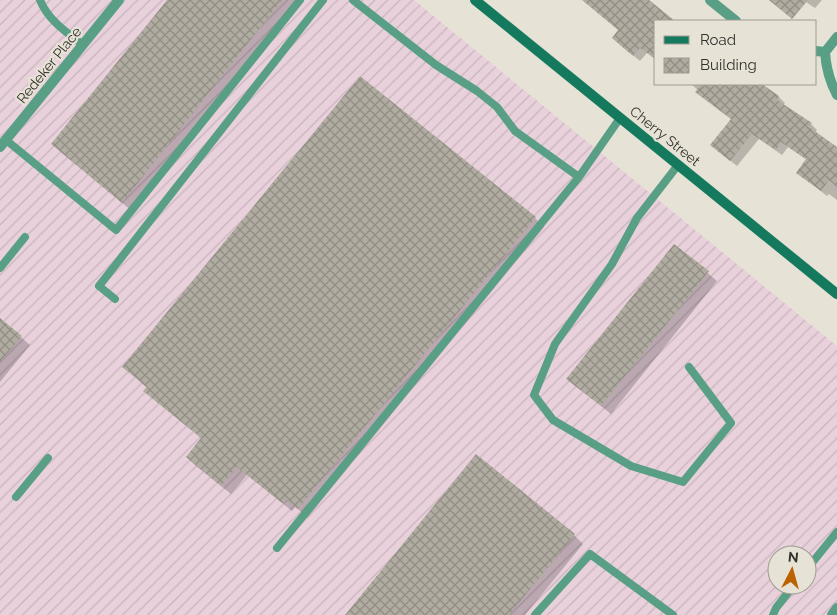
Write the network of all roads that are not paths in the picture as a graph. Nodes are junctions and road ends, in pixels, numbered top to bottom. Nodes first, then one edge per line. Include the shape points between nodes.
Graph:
1 (40, 0) edge
2 (120, 0) edge
3 (300, 0) edge
4 (322, 0) edge
5 (353, 0) edge
6 (475, 0) edge
7 (710, 0) edge
8 (735, 20) edge
9 (837, 37) edge
10 (83, 45) junction
11 (820, 51) edge
12 (837, 94) edge
13 (620, 118) junction
14 (3, 143) edge
15 (678, 165) junction
16 (579, 177) junction
17 (25, 237) dead end
18 (0, 268) edge
19 (837, 294) edge
20 (114, 298) dead end
21 (689, 367) dead end
22 (48, 458) dead end
23 (16, 497) dead end
24 (837, 532) edge
25 (277, 548) dead end
26 (817, 557) edge
27 (786, 595) edge
28 (837, 608) edge
29 (535, 615) edge
30 (673, 615) edge
31 (773, 615) edge
32 (832, 615) edge

1 - 10 lane via 45,12
2 - 10 street, Redeker Place
3 - 14 lane via 116,230
4 - 20 lane via 99,286
5 - 16 lane via 436,65 477,91 496,107 515,131
6 - 13 street, Cherry Street
7 - 8 street
9 - 11 street
10 - 14 street, Redeker Place
11 - 12 street
13 - 15 street, Cherry Street
13 - 16 lane
15 - 19 street, Cherry Street
15 - 21 lane via 637,218 612,264 555,344 534,395 553,420 631,466 683,482 732,423
16 - 25 lane
17 - 18 lane
22 - 23 lane
24 - 26 lane
27 - 31 lane
28 - 32 street
29 - 30 lane via 590,554

